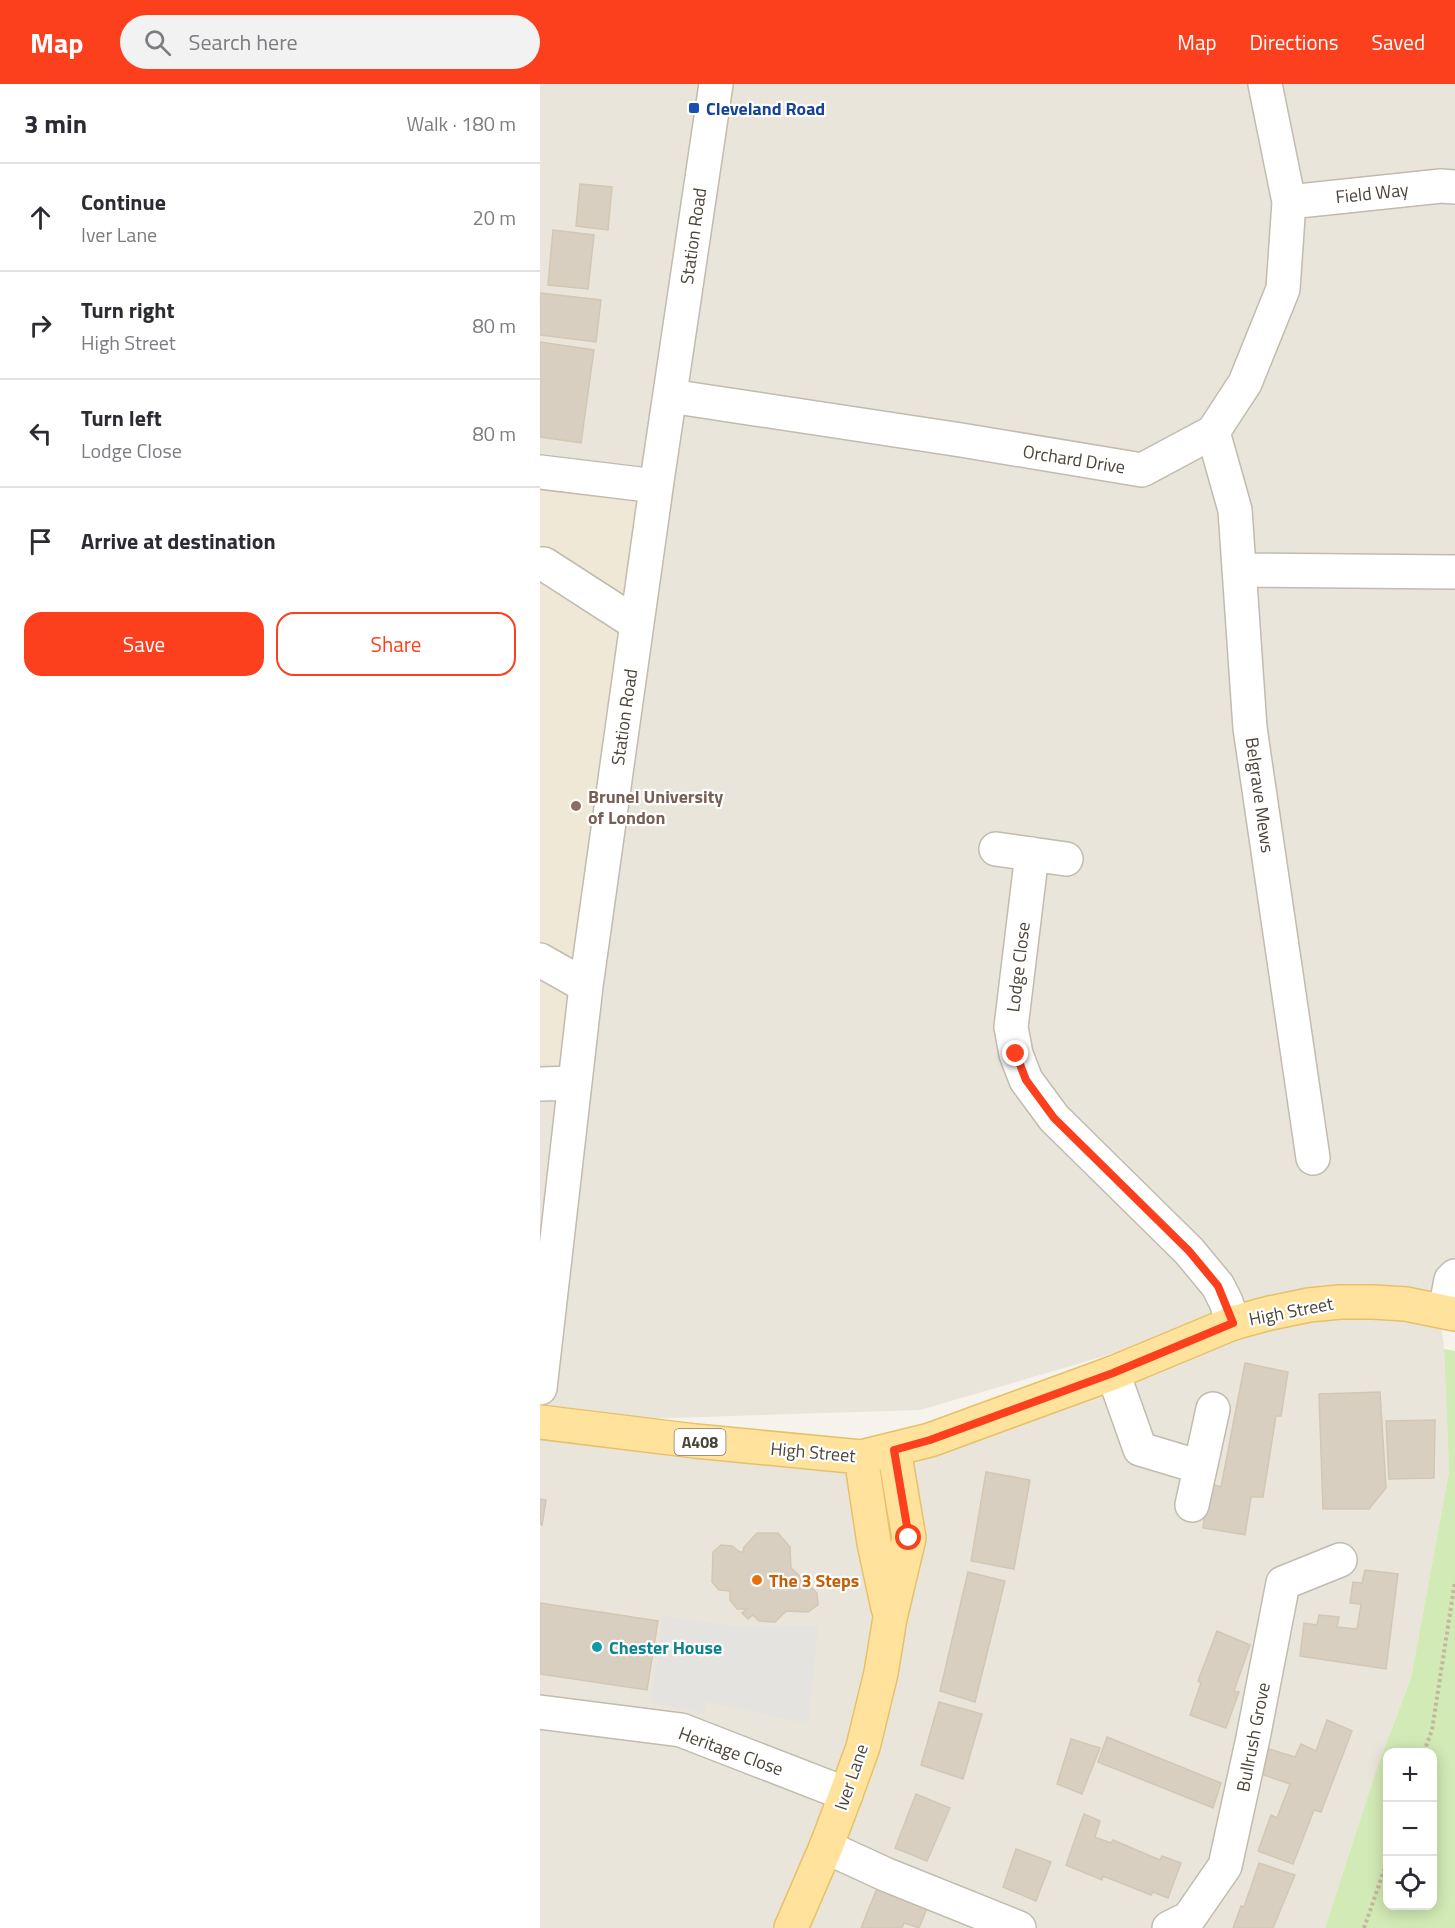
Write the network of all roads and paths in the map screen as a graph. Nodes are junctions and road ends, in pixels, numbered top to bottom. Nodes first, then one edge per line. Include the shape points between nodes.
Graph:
1 (716, 84) edge
2 (1266, 84) edge
3 (1455, 187) edge
4 (1289, 202) junction
5 (670, 396) junction
6 (1213, 432) junction
7 (540, 471) edge
8 (656, 486) junction
9 (540, 564) edge
10 (1239, 570) junction
11 (1455, 572) edge
12 (637, 624) junction
13 (996, 849) dead end
14 (1032, 854) junction
15 (1066, 859) dead end
16 (540, 960) edge
17 (586, 986) junction
18 (540, 1083) edge
19 (575, 1083) junction
20 (1313, 1158) dead end
21 (1455, 1276) edge
22 (1450, 1313) edge
23 (1233, 1323) junction
24 (1113, 1373) junction
25 (540, 1388) edge
26 (1213, 1409) dead end
27 (540, 1422) edge
28 (894, 1450) junction
29 (861, 1457) junction
30 (1200, 1467) junction
31 (1192, 1505) dead end
32 (1340, 1560) dead end
33 (1455, 1581) edge
34 (890, 1618) junction
35 (540, 1712) edge
36 (1425, 1748) edge
37 (846, 1794) junction
38 (826, 1847) junction
39 (1383, 1873) edge
40 (791, 1928) edge
41 (1018, 1928) edge
42 (1169, 1928) edge
43 (1364, 1928) edge

1 - 5 street, Station Road
2 - 4 street, Orchard Drive
3 - 4 street, Field Way
4 - 6 street, Orchard Drive via 1283,289 1245,383
5 - 6 street, Orchard Drive via 1142,470
5 - 8 street, Station Road
6 - 10 street, Belgrave Mews via 1235,510
7 - 8 street
8 - 12 street, Station Road
9 - 12 street
10 - 11 street
10 - 20 street, Belgrave Mews via 1250,728
12 - 17 street, Station Road
13 - 14 street
14 - 15 street
14 - 23 street, Lodge Close via 1011,1027 1026,1080 1054,1118 1189,1251 1218,1286
16 - 17 street
17 - 19 street, Station Road
18 - 19 street
19 - 25 street, Station Road
21 - 22 street via 1451,1280
22 - 23 main road, High Street / A408 via 1406,1304 1340,1302 1270,1312
23 - 24 main road, High Street / A408
24 - 28 main road, High Street / A408
24 - 30 street via 1140,1449
26 - 30 street
27 - 29 main road, High Street / A408
28 - 29 main road, High Street / A408
28 - 34 main road, Iver Lane via 909,1538
29 - 34 main road, Iver Lane
30 - 31 street
32 - 42 street, Bullrush Grove via 1283,1583 1226,1866 1189,1918
33 - 36 path via 1432,1730
34 - 37 main road, Iver Lane via 863,1746
35 - 37 street, Heritage Close via 681,1730
37 - 38 main road, Iver Lane
38 - 40 main road, Iver Lane
38 - 41 street
39 - 43 path

